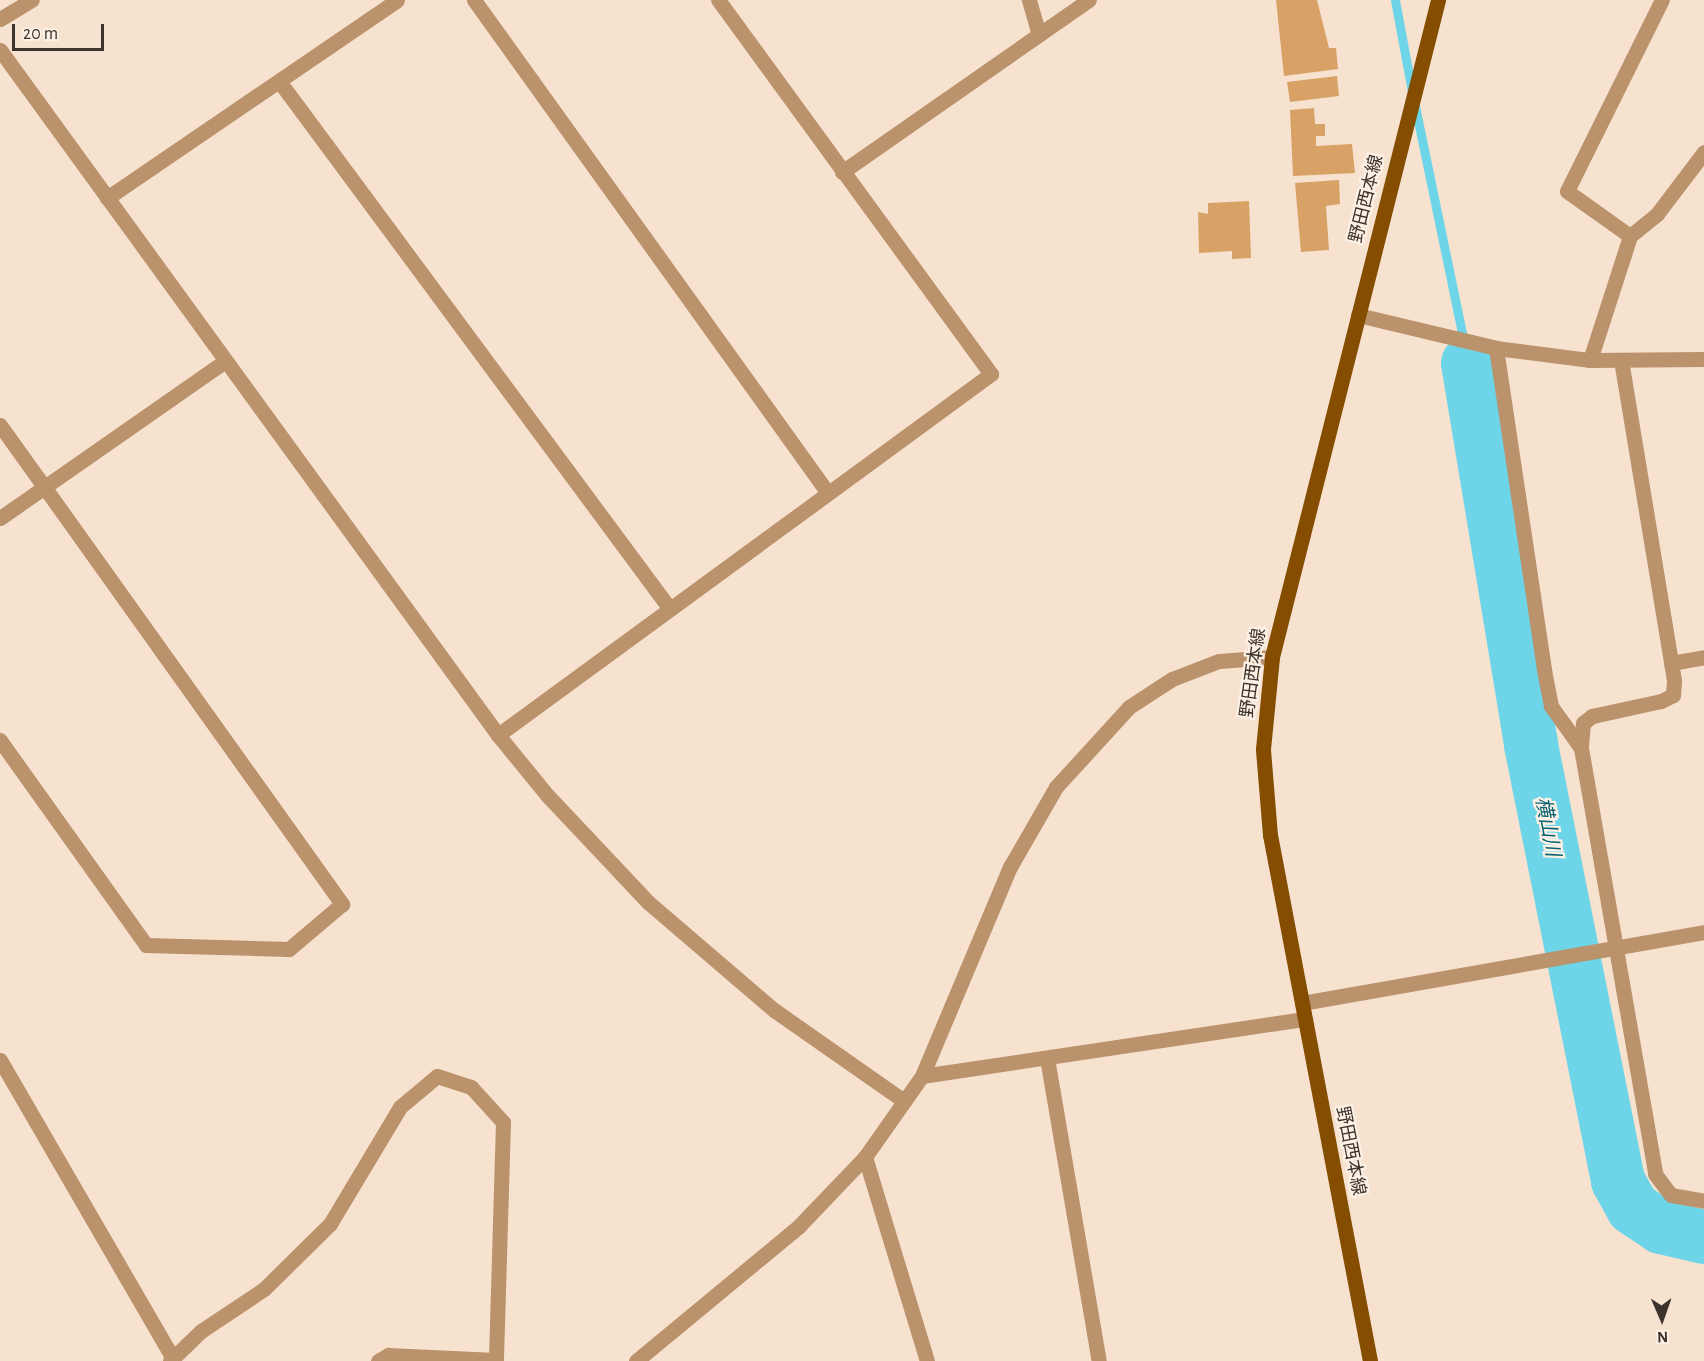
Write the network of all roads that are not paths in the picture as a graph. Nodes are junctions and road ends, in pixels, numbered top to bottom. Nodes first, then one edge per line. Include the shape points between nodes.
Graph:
1 (32, 0) edge
2 (397, 0) edge
3 (474, 0) edge
4 (1029, 0) edge
5 (1089, 0) edge
6 (1438, 0) edge
7 (1662, 0) edge
8 (724, 2) edge
9 (0, 19) edge
10 (1039, 35) junction
11 (0, 50) edge
12 (279, 81) junction
13 (1704, 152) edge
14 (842, 172) junction
15 (107, 198) junction
16 (1630, 236) junction
17 (1358, 315) junction
18 (1490, 346) junction
19 (1704, 359) edge
20 (1590, 360) junction
21 (1621, 360) junction
22 (224, 362) junction
23 (0, 425) edge
24 (43, 486) junction
25 (828, 493) junction
26 (0, 518) edge
27 (670, 609) junction
28 (1272, 657) junction
29 (1704, 657) edge
30 (1671, 663) junction
31 (498, 735) junction
32 (0, 740) edge
33 (1581, 748) junction
34 (1704, 932) edge
35 (1613, 948) junction
36 (1302, 1003) junction
37 (1305, 1019) junction
38 (1047, 1058) junction
39 (0, 1060) edge
40 (922, 1076) junction
41 (904, 1101) junction
42 (865, 1157) junction
43 (1704, 1201) edge
44 (172, 1359) edge
45 (496, 1360) edge
46 (378, 1361) edge
47 (636, 1361) edge
48 (927, 1361) edge
49 (1099, 1361) edge
50 (1370, 1361) edge

1 - 9 street
2 - 12 street
3 - 25 street
4 - 10 street
5 - 10 street
6 - 17 main road, 野田西本線
7 - 16 street via 1567,191
8 - 14 street
10 - 14 street
11 - 15 street
12 - 15 street
12 - 27 street
13 - 16 street via 1657,214
14 - 25 street via 991,374
15 - 22 street
16 - 20 street
17 - 18 street
17 - 28 main road, 野田西本線
18 - 20 street
18 - 33 street via 1551,706
19 - 21 street
20 - 21 street
21 - 30 street
22 - 24 street
22 - 31 street
23 - 24 street
24 - 26 street
24 - 32 street via 342,904 289,949 146,945
25 - 27 street
27 - 31 street
28 - 36 main road, 野田西本線 via 1263,749 1270,835
28 - 40 street via 1219,661 1172,679 1129,707 1056,787 1010,867
29 - 30 street
30 - 33 street via 1673,695 1592,716 1583,723
31 - 41 street via 649,903 774,1010
33 - 35 street
34 - 35 street
35 - 36 street
35 - 43 street via 1655,1174 1671,1195
36 - 37 main road, 野田西本線
37 - 38 street
37 - 50 main road, 野田西本線
38 - 40 street
38 - 49 street
39 - 44 street
40 - 41 street
41 - 42 street
42 - 47 street via 799,1226
42 - 48 street
44 - 45 street via 201,1332 264,1289 330,1224 400,1107 437,1076 471,1087 503,1122
45 - 46 street via 388,1355

